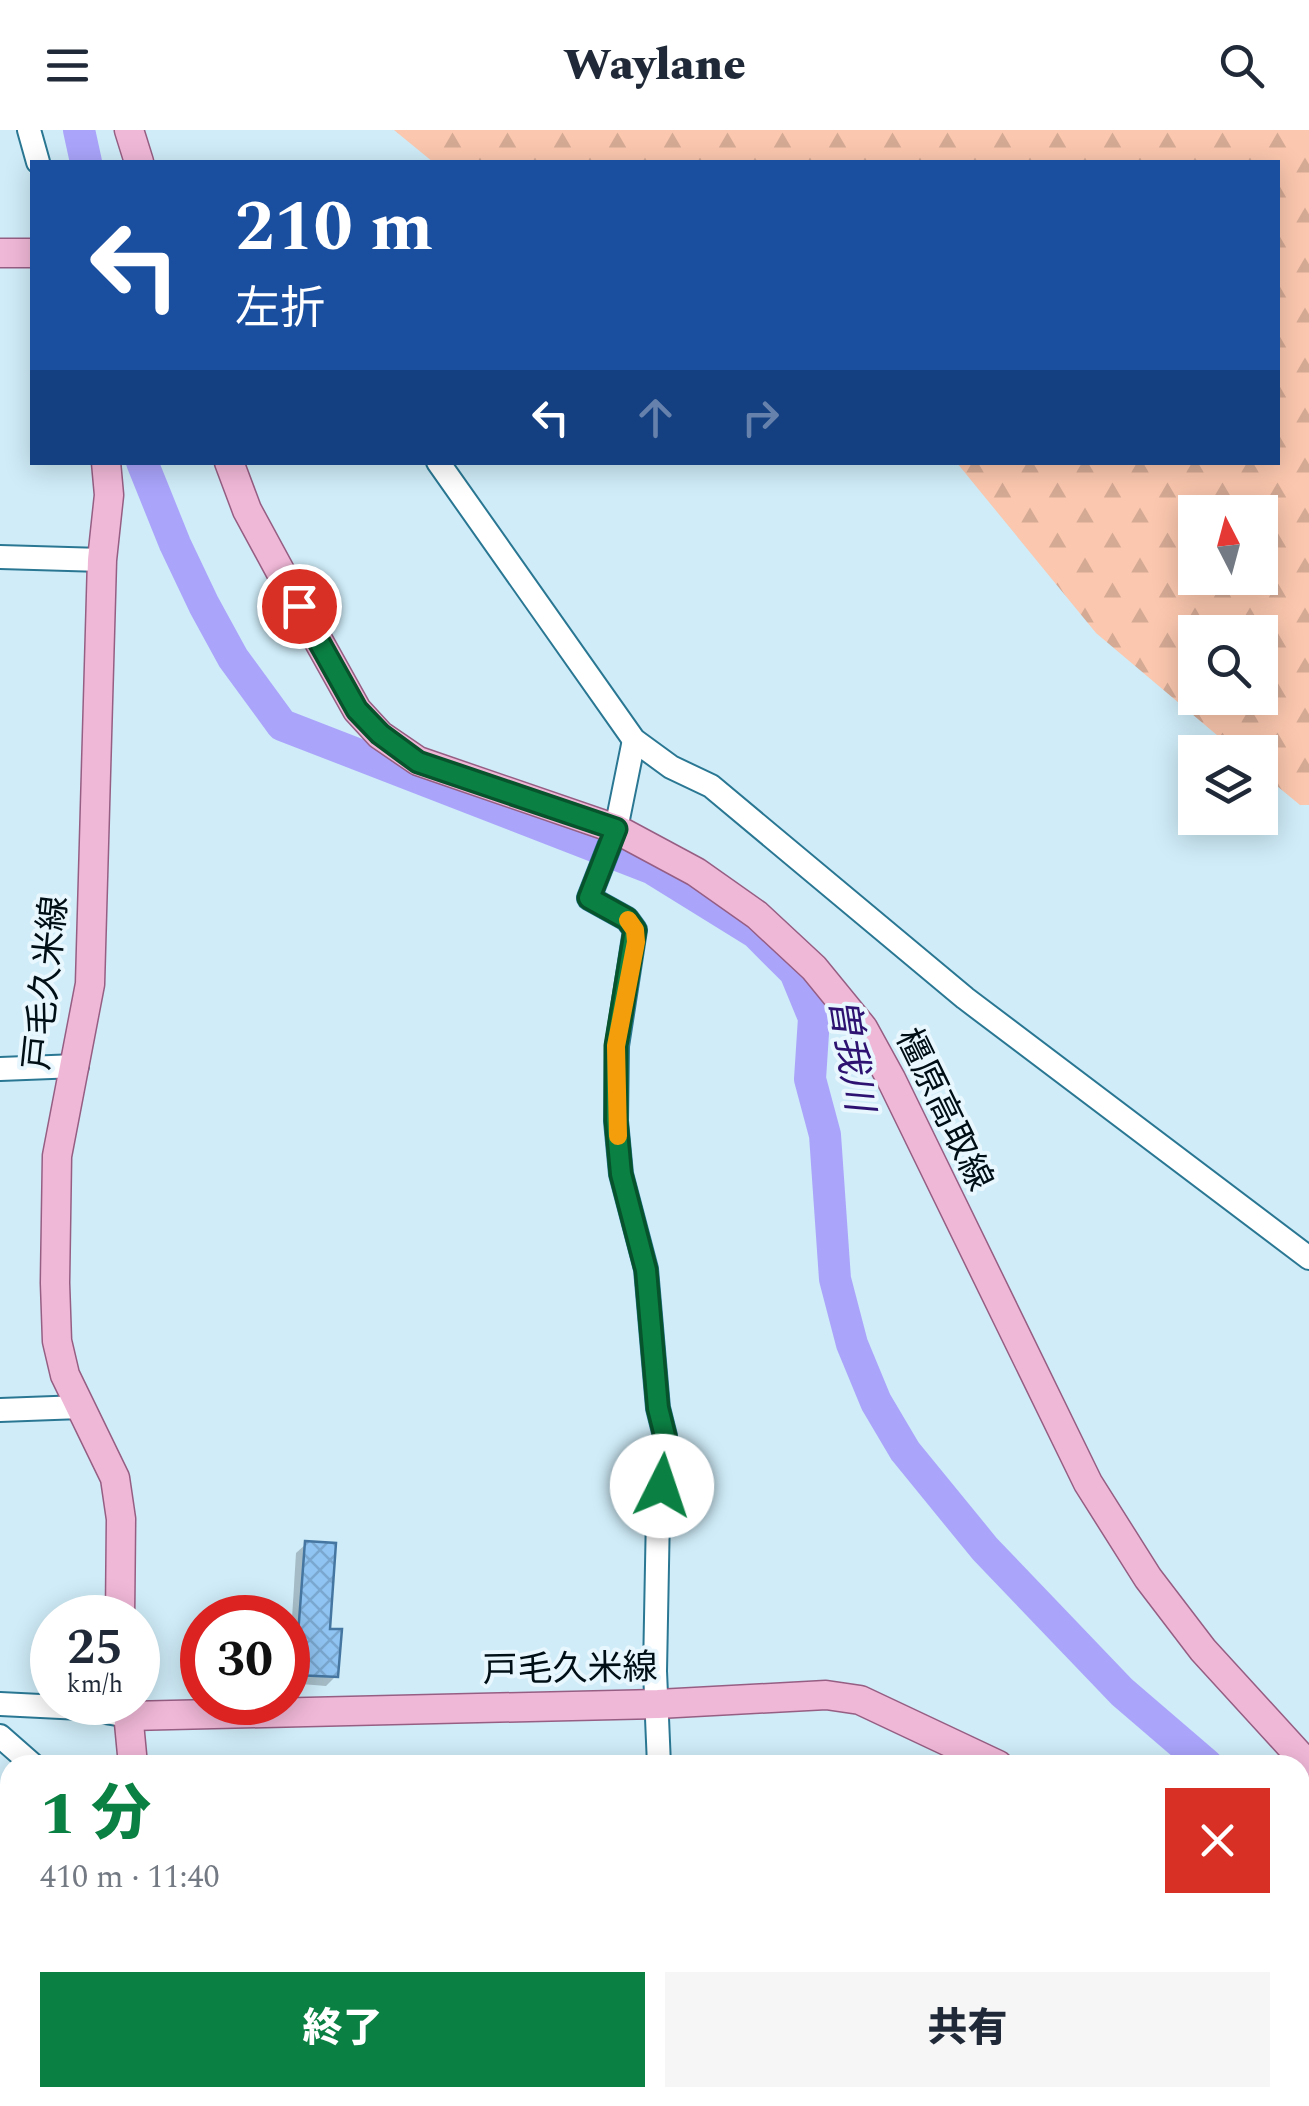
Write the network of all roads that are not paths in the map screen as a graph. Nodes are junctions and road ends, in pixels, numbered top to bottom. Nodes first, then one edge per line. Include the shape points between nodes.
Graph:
1 (29, 130) edge
2 (129, 130) edge
3 (37, 160) edge
4 (137, 160) edge
5 (30, 252) edge
6 (0, 253) edge
7 (106, 465) edge
8 (230, 465) edge
9 (440, 465) edge
10 (0, 557) edge
11 (102, 560) junction
12 (634, 740) junction
13 (616, 829) junction
14 (76, 1066) junction
15 (0, 1068) edge
16 (1309, 1258) edge
17 (81, 1407) junction
18 (0, 1410) edge
19 (120, 1595) edge
20 (0, 1704) edge
21 (658, 1704) junction
22 (30, 1705) edge
23 (160, 1709) edge
24 (129, 1725) edge
25 (0, 1736) edge
26 (22, 1755) edge
27 (132, 1755) edge
28 (659, 1755) edge
29 (977, 1755) edge
30 (1299, 1755) edge

1 - 3 street
2 - 4 main road
5 - 6 main road
7 - 11 main road, 戸毛久米線
8 - 13 main road, 橿原高取線 via 247,510 328,658 357,710 380,734 418,762
9 - 12 street
10 - 11 street
11 - 14 main road, 戸毛久米線 via 90,966
12 - 13 street
12 - 16 street via 712,786 966,998
13 - 21 street via 589,898 635,930 616,1046 616,1120 621,1174 646,1270 665,1436
13 - 30 main road, 橿原高取線 via 757,915 814,968 863,1028 1088,1483 1203,1650
14 - 15 street
14 - 17 main road, 戸毛久米線 via 57,1156 55,1283 56,1341
17 - 18 street
17 - 19 main road, 戸毛久米線 via 116,1478
20 - 22 street
21 - 23 main road, 戸毛久米線
21 - 28 street
21 - 29 main road, 戸毛久米線 via 860,1700
24 - 27 main road
25 - 26 street

